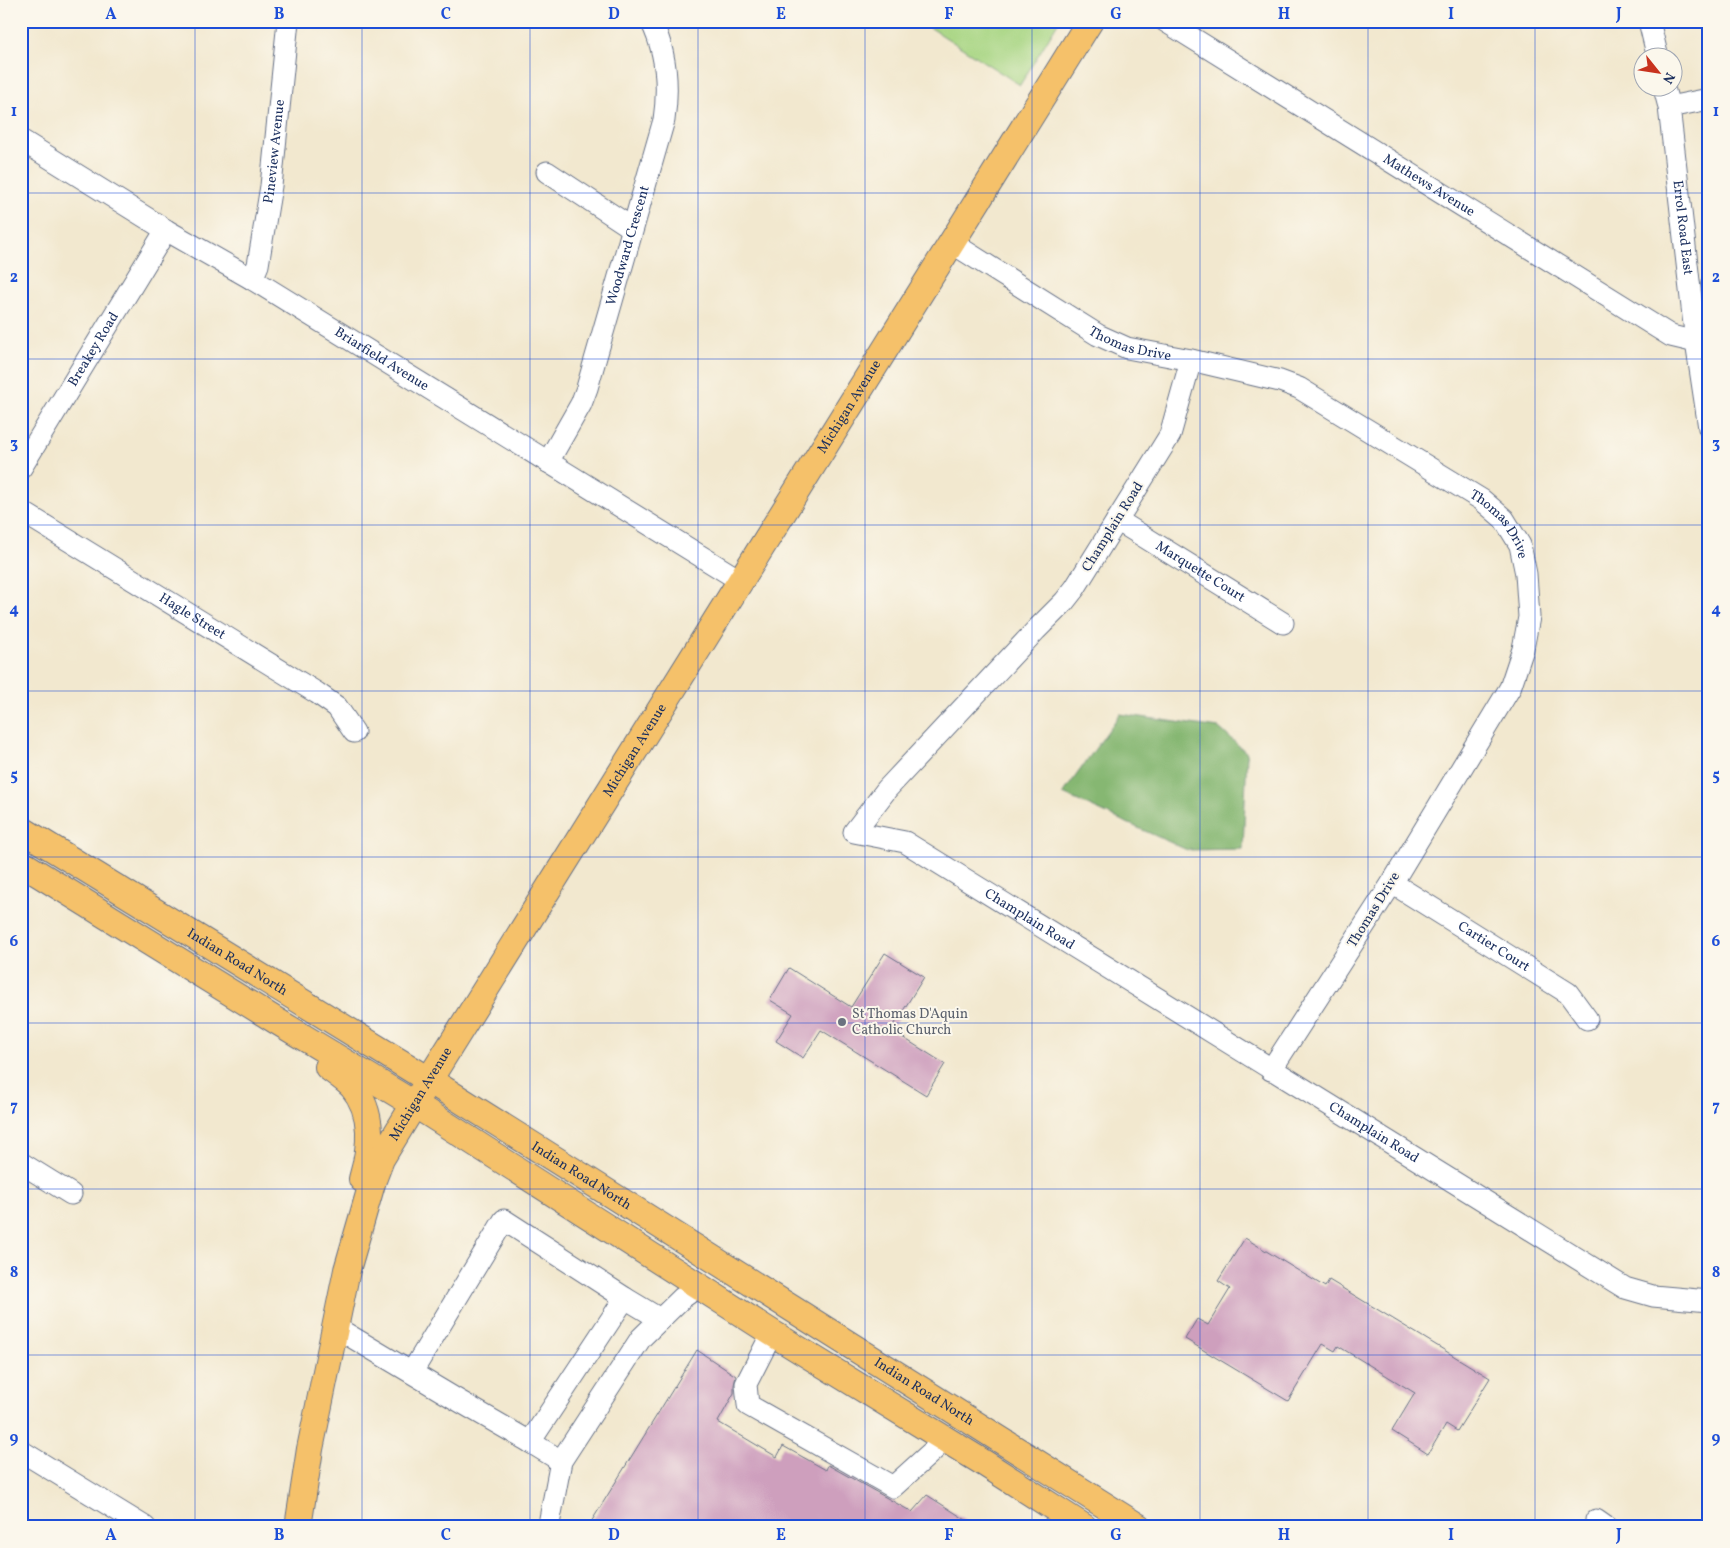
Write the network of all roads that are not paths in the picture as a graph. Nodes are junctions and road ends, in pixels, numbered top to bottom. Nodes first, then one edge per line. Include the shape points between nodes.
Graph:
1 (288, 21) edge
2 (651, 21) edge
3 (1090, 21) edge
4 (1165, 21) edge
5 (1649, 21) edge
6 (1656, 48) edge
7 (1667, 98) edge
8 (1682, 98) edge
9 (1709, 99) edge
10 (21, 140) edge
11 (547, 172) dead end
12 (632, 228) junction
13 (166, 230) junction
14 (952, 243) junction
15 (252, 279) junction
16 (1696, 342) junction
17 (1191, 360) junction
18 (1709, 428) edge
19 (548, 462) junction
20 (21, 468) edge
21 (21, 511) edge
22 (1117, 520) junction
23 (741, 581) junction
24 (1283, 623) dead end
25 (354, 732) dead end
26 (21, 829) edge
27 (21, 863) edge
28 (1392, 883) junction
29 (1587, 1019) dead end
30 (275, 1020) junction
31 (1271, 1070) junction
32 (428, 1080) junction
33 (414, 1104) junction
34 (21, 1163) edge
35 (71, 1194) dead end
36 (347, 1270) junction
37 (699, 1286) junction
38 (625, 1298) junction
39 (1709, 1301) edge
40 (660, 1319) junction
41 (336, 1327) junction
42 (772, 1333) junction
43 (412, 1372) junction
44 (946, 1439) junction
45 (530, 1442) junction
46 (21, 1451) edge
47 (561, 1461) junction
48 (145, 1527) edge
49 (298, 1527) edge
50 (547, 1527) edge
51 (1084, 1527) edge
52 (1138, 1527) edge

1 - 15 street, Pineview Avenue via 271,186 258,265
2 - 12 street, Woodward Crescent via 660,40 667,96 664,120
3 - 14 main road, Michigan Avenue
4 - 16 street, Mathews Avenue via 1671,336
5 - 6 street
7 - 16 street, Errol Road East
8 - 9 street
10 - 13 street, Briarfield Avenue
11 - 12 street
12 - 19 street, Woodward Crescent via 588,388
13 - 15 street, Briarfield Avenue
13 - 20 street, Breakey Road
14 - 17 street, Thomas Drive via 1098,335 1127,348
14 - 23 main road, Michigan Avenue
15 - 19 street, Briarfield Avenue
16 - 18 street, Errol Road East
17 - 22 street, Champlain Road via 1170,435
17 - 28 street, Thomas Drive via 1299,388 1482,500 1504,519 1520,544 1526,574 1528,617 1523,649 1510,688
19 - 23 street, Briarfield Avenue
21 - 25 street, Hagle Street via 337,706
22 - 24 street, Marquette Court
22 - 31 street, Champlain Road via 1064,602 887,789 854,832 905,842
23 - 32 main road, Michigan Avenue
26 - 32 main road, Indian Road North
27 - 30 main road, Indian Road North
28 - 29 street, Cartier Court via 1568,993
28 - 31 street, Thomas Drive
30 - 33 main road, Indian Road North
30 - 36 main road via 352,1087 365,1109 369,1123 369,1150 348,1225
31 - 39 street, Champlain Road via 1625,1288 1653,1296
32 - 33 main road, Michigan Avenue
32 - 52 main road, Indian Road North
33 - 36 main road, Michigan Avenue via 377,1168
33 - 37 main road, Indian Road North
34 - 35 street
36 - 41 main road, Michigan Avenue
37 - 40 street
37 - 42 main road, Indian Road North
38 - 40 street
38 - 43 street via 504,1220
38 - 45 street
40 - 47 street via 640,1338
41 - 43 street
41 - 49 main road, Michigan Avenue via 310,1449
42 - 44 main road, Indian Road North
42 - 44 street via 746,1384 748,1404 893,1487
43 - 45 street
44 - 51 main road, Indian Road North
45 - 47 street
46 - 48 street
47 - 50 street

